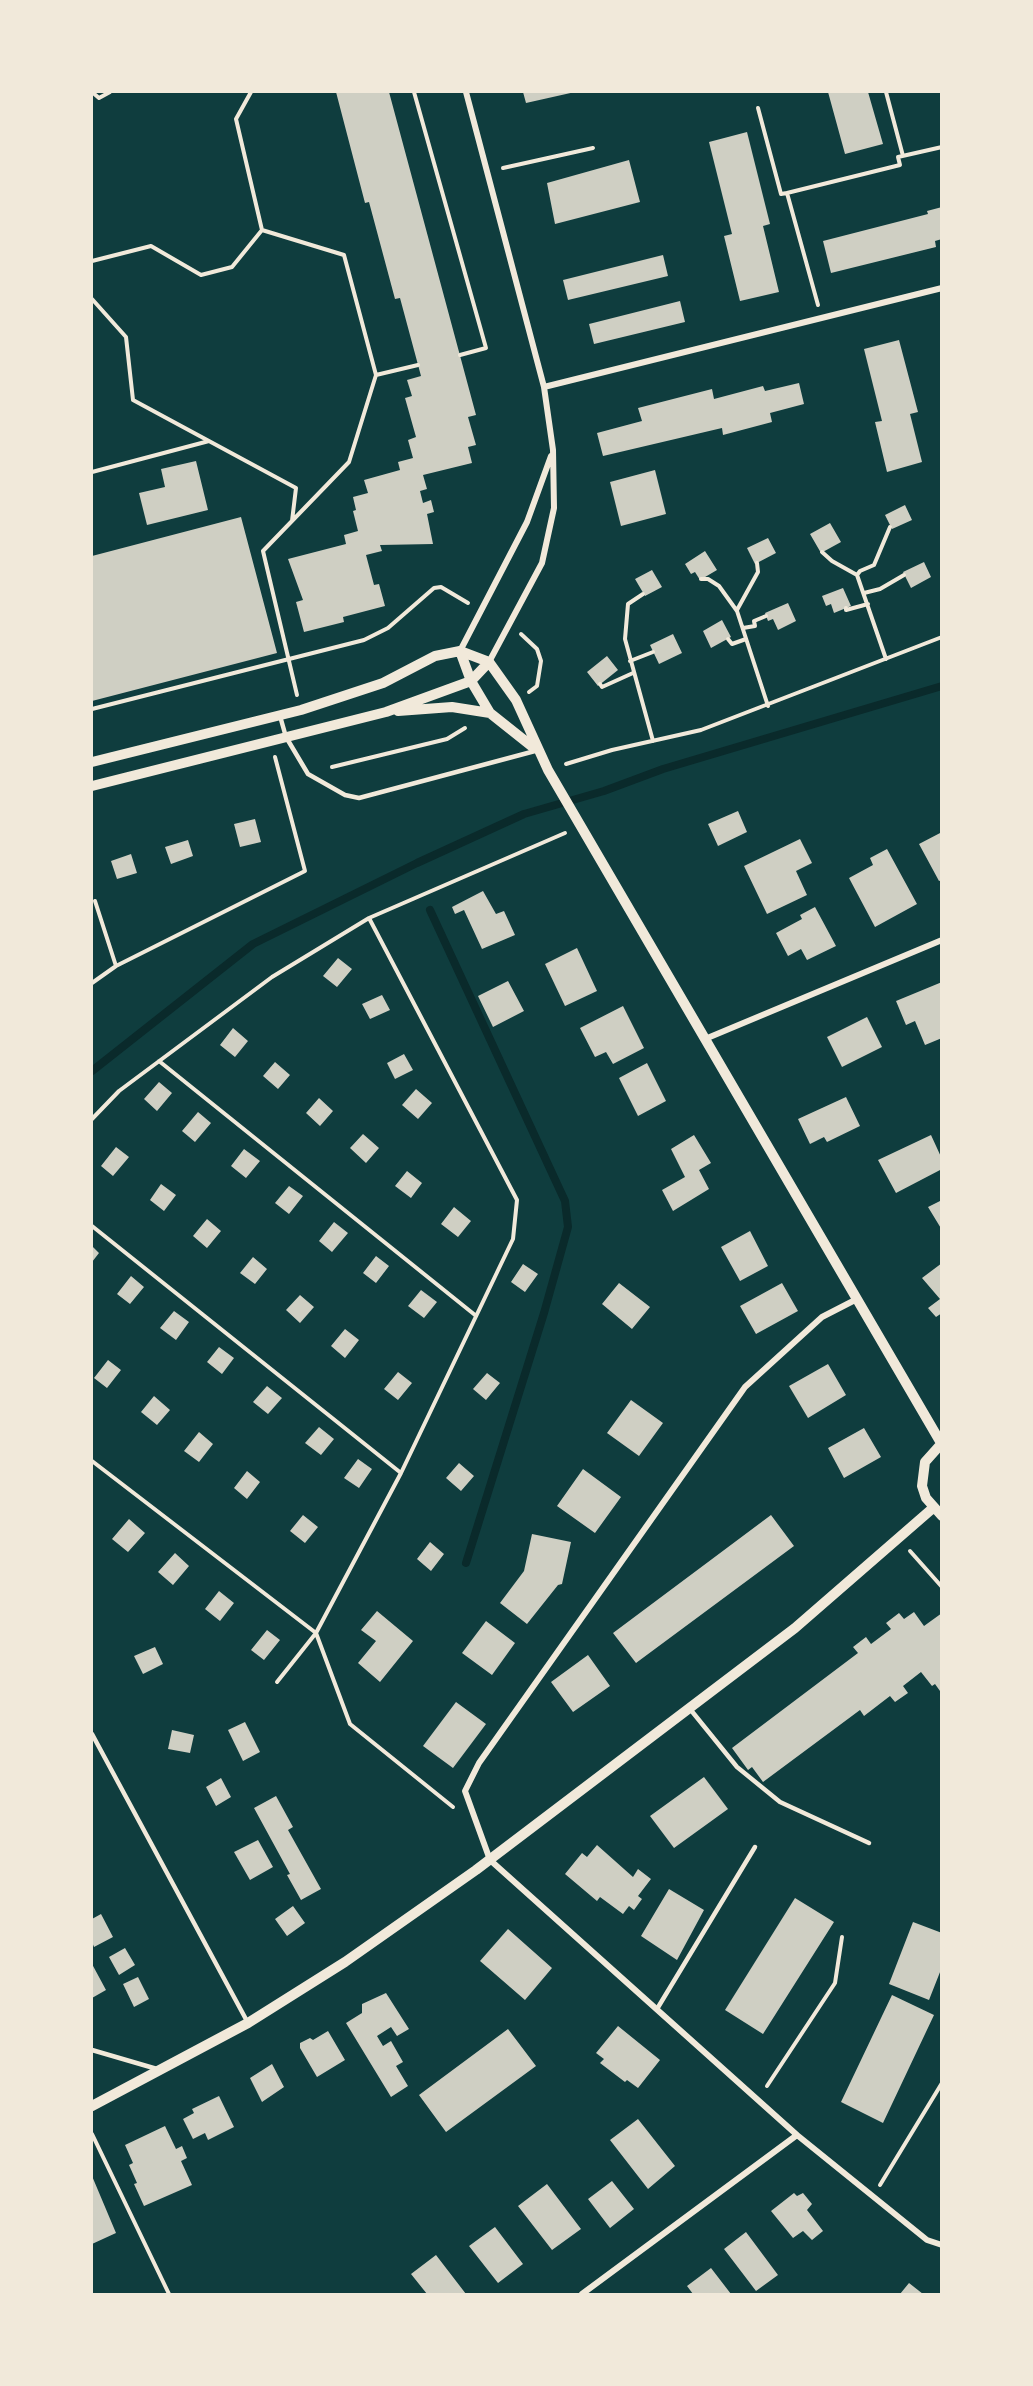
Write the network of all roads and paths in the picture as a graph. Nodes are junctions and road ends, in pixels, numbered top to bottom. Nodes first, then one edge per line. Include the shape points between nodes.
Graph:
1 (92, 92) edge
2 (110, 92) edge
3 (251, 92) edge
4 (414, 92) edge
5 (466, 92) edge
6 (886, 92) edge
7 (758, 108) dead end
8 (942, 147) edge
9 (593, 148) dead end
10 (903, 156) junction
11 (487, 171) junction
12 (787, 193) junction
13 (262, 230) junction
14 (92, 261) edge
15 (942, 288) edge
16 (92, 299) edge
17 (821, 318) junction
18 (460, 355) dead end
19 (418, 365) dead end
20 (376, 375) junction
21 (544, 387) junction
22 (210, 441) junction
23 (553, 450) junction
24 (92, 472) edge
25 (292, 522) junction
26 (890, 527) dead end
27 (822, 552) dead end
28 (757, 563) dead end
29 (857, 575) junction
30 (904, 575) dead end
31 (701, 579) dead end
32 (864, 593) junction
33 (643, 594) dead end
34 (868, 604) junction
35 (846, 608) dead end
36 (737, 611) junction
37 (766, 616) dead end
38 (743, 628) junction
39 (942, 637) edge
40 (728, 639) dead end
41 (746, 639) junction
42 (460, 651) junction
43 (653, 652) dead end
44 (886, 659) junction
45 (630, 661) junction
46 (489, 662) junction
47 (634, 673) junction
48 (471, 681) junction
49 (600, 684) dead end
50 (768, 706) junction
51 (300, 710) junction
52 (386, 712) junction
53 (490, 713) junction
54 (280, 716) junction
55 (286, 737) junction
56 (270, 741) junction
57 (653, 741) junction
58 (537, 750) junction
59 (92, 762) edge
60 (548, 770) junction
61 (92, 786) edge
62 (579, 822) junction
63 (95, 901) dead end
64 (369, 918) junction
65 (942, 940) edge
66 (116, 966) junction
67 (92, 982) edge
68 (705, 1039) junction
69 (159, 1061) junction
70 (92, 1119) edge
71 (92, 1226) edge
72 (857, 1299) junction
73 (475, 1315) junction
74 (941, 1443) edge
75 (92, 1461) edge
76 (400, 1473) junction
77 (937, 1512) edge
78 (900, 1539) junction
79 (942, 1587) edge
80 (316, 1634) junction
81 (277, 1682) dead end
82 (690, 1709) junction
83 (92, 1734) edge
84 (479, 1828) junction
85 (869, 1843) dead end
86 (755, 1847) dead end
87 (490, 1860) junction
88 (842, 1937) dead end
89 (657, 2008) junction
90 (248, 2023) junction
91 (92, 2050) edge
92 (159, 2070) junction
93 (942, 2083) edge
94 (758, 2099) junction
95 (92, 2106) edge
96 (92, 2134) edge
97 (797, 2135) junction
98 (873, 2196) junction
99 (942, 2245) edge
100 (170, 2295) edge
101 (582, 2295) edge

1 - 2 path via 99,98
3 - 13 path via 236,119
4 - 18 path via 486,348
5 - 11 street
6 - 10 path
7 - 12 path via 781,194
8 - 10 path
9 - 11 path
10 - 12 path via 898,157 900,165
11 - 21 street
12 - 17 path
13 - 14 path via 232,267 201,276 151,246
13 - 20 path via 344,255
15 - 17 street
16 - 22 path via 126,337 133,400
17 - 21 street
19 - 20 path
20 - 25 path via 349,462
21 - 23 street
22 - 24 path
22 - 25 path via 296,488
23 - 42 street via 527,522
23 - 46 street via 554,508 542,563
25 - 51 path via 263,551
26 - 29 path via 874,565
27 - 29 path
28 - 36 path via 758,572
29 - 32 path
30 - 32 path
31 - 36 path via 719,586
32 - 34 path
33 - 45 path via 628,604 625,639
34 - 35 path
34 - 44 path
36 - 38 path
37 - 38 path via 754,621 755,626
38 - 41 path
39 - 44 path
40 - 41 path via 732,644
41 - 50 path
42 - 46 street
42 - 48 street
42 - 51 street via 435,656 383,683
43 - 45 path
44 - 50 path
45 - 47 path
46 - 48 street
46 - 58 street via 516,700
47 - 49 path via 603,687
47 - 57 path
48 - 52 street
48 - 53 street
50 - 57 path via 702,730
51 - 54 street
52 - 53 street via 452,706
52 - 55 street
53 - 58 street
54 - 55 lane
54 - 59 street
55 - 56 street
55 - 58 lane via 308,774 345,795 359,798
56 - 61 street
56 - 66 path via 305,871
57 - 60 path
58 - 60 street
60 - 62 street
62 - 64 path
62 - 68 street
63 - 66 path
64 - 69 path via 272,977
64 - 73 path via 517,1200 513,1239
65 - 68 street
66 - 67 path
68 - 72 street
69 - 70 path via 119,1091
69 - 73 path
71 - 76 path
72 - 74 street
72 - 84 street via 822,1317 738,1397 479,1763 465,1791
73 - 76 path
74 - 77 street via 925,1462 922,1474 924,1492
75 - 80 path
76 - 80 path
77 - 78 street
78 - 79 path
78 - 82 street via 795,1628
80 - 81 path
80 - 84 path via 350,1724
82 - 85 lane via 737,1767 780,1802
82 - 87 street
83 - 90 lane
84 - 87 street
86 - 89 lane
87 - 89 street
87 - 90 street via 345,1962
88 - 94 path via 835,1983
89 - 94 street
90 - 92 street
91 - 92 lane
92 - 95 street
93 - 98 path
94 - 97 street
96 - 100 path
97 - 98 street
97 - 101 street
98 - 99 street via 927,2240

